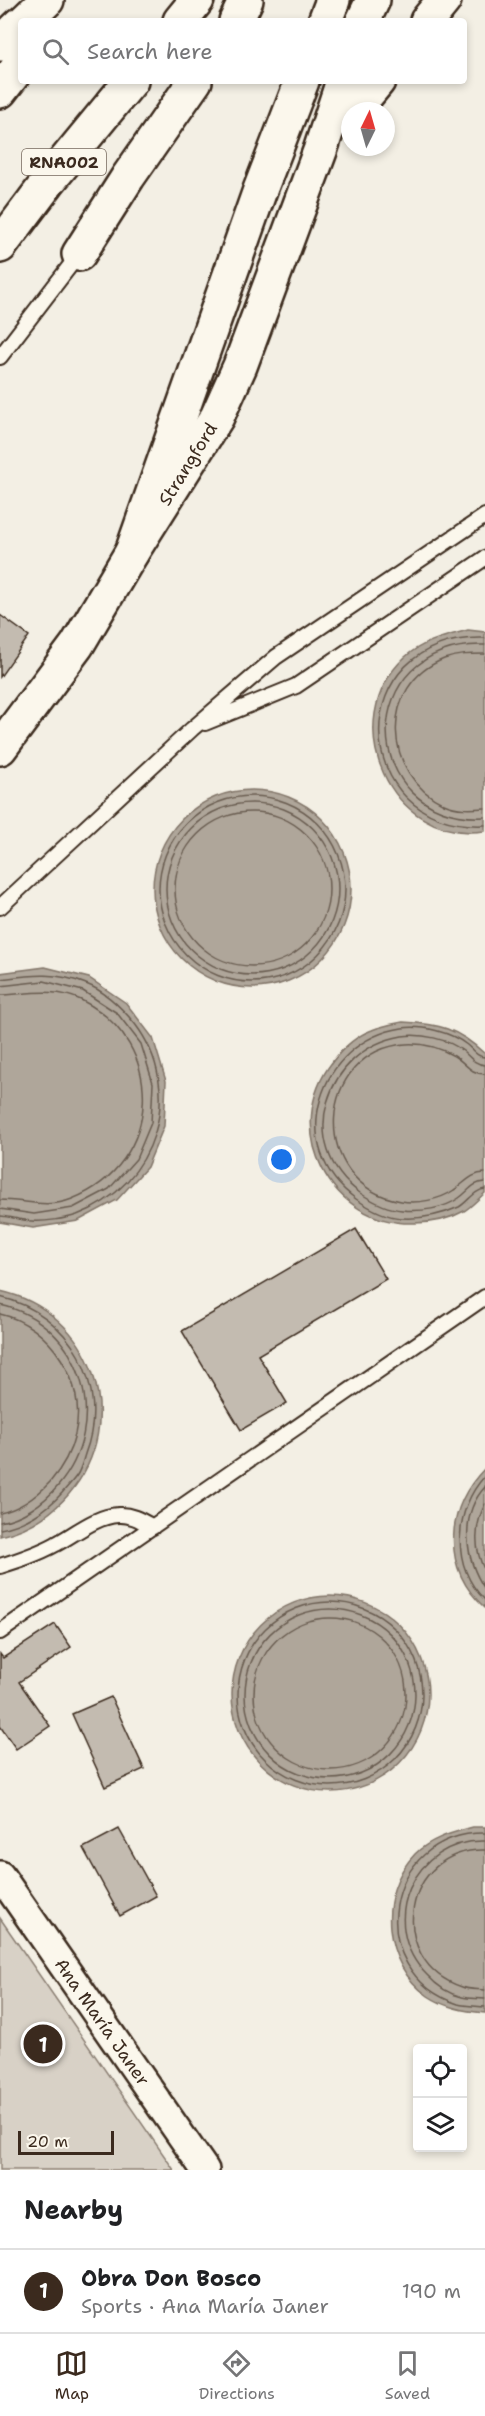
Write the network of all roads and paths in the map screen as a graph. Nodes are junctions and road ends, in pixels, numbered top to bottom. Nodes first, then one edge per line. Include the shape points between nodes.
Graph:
1 (47, 0) edge
2 (70, 0) edge
3 (197, 0) edge
4 (246, 0) edge
5 (333, 0) edge
6 (373, 0) edge
7 (444, 0) edge
8 (28, 18) edge
9 (56, 18) edge
10 (182, 18) edge
11 (237, 18) edge
12 (326, 18) edge
13 (364, 18) edge
14 (429, 18) edge
15 (18, 27) edge
16 (0, 44) edge
17 (18, 68) edge
18 (129, 84) edge
19 (193, 84) edge
20 (301, 84) edge
21 (342, 84) edge
22 (376, 84) edge
23 (0, 91) edge
24 (360, 102) edge
25 (341, 126) edge
26 (320, 151) junction
27 (0, 246) edge
28 (79, 254) joint
29 (0, 357) edge
30 (485, 516) edge
31 (132, 552) junction
32 (485, 558) edge
33 (192, 729) junction
34 (0, 748) edge
35 (0, 906) edge
36 (485, 1297) edge
37 (153, 1527) junction
38 (0, 1566) edge
39 (0, 1632) edge
40 (0, 1875) edge
41 (205, 2170) edge

1 - 8 main road
2 - 9 main road
3 - 10 main road
4 - 11 main road
5 - 12 main road
6 - 13 main road
7 - 14 main road
15 - 16 main road
17 - 23 main road
18 - 27 main road, RNA002
19 - 28 main road
20 - 31 main road
21 - 26 main road, Strangford
22 - 24 main road
25 - 26 main road, Strangford
26 - 31 main road, Strangford via 218,417
28 - 29 lane
30 - 33 lane via 276,657
31 - 34 main road, Strangford via 77,645
32 - 33 lane via 296,686
33 - 35 lane
36 - 37 lane
37 - 38 lane via 136,1517 105,1517 54,1545
37 - 39 lane
40 - 41 street, Ana María Janer

